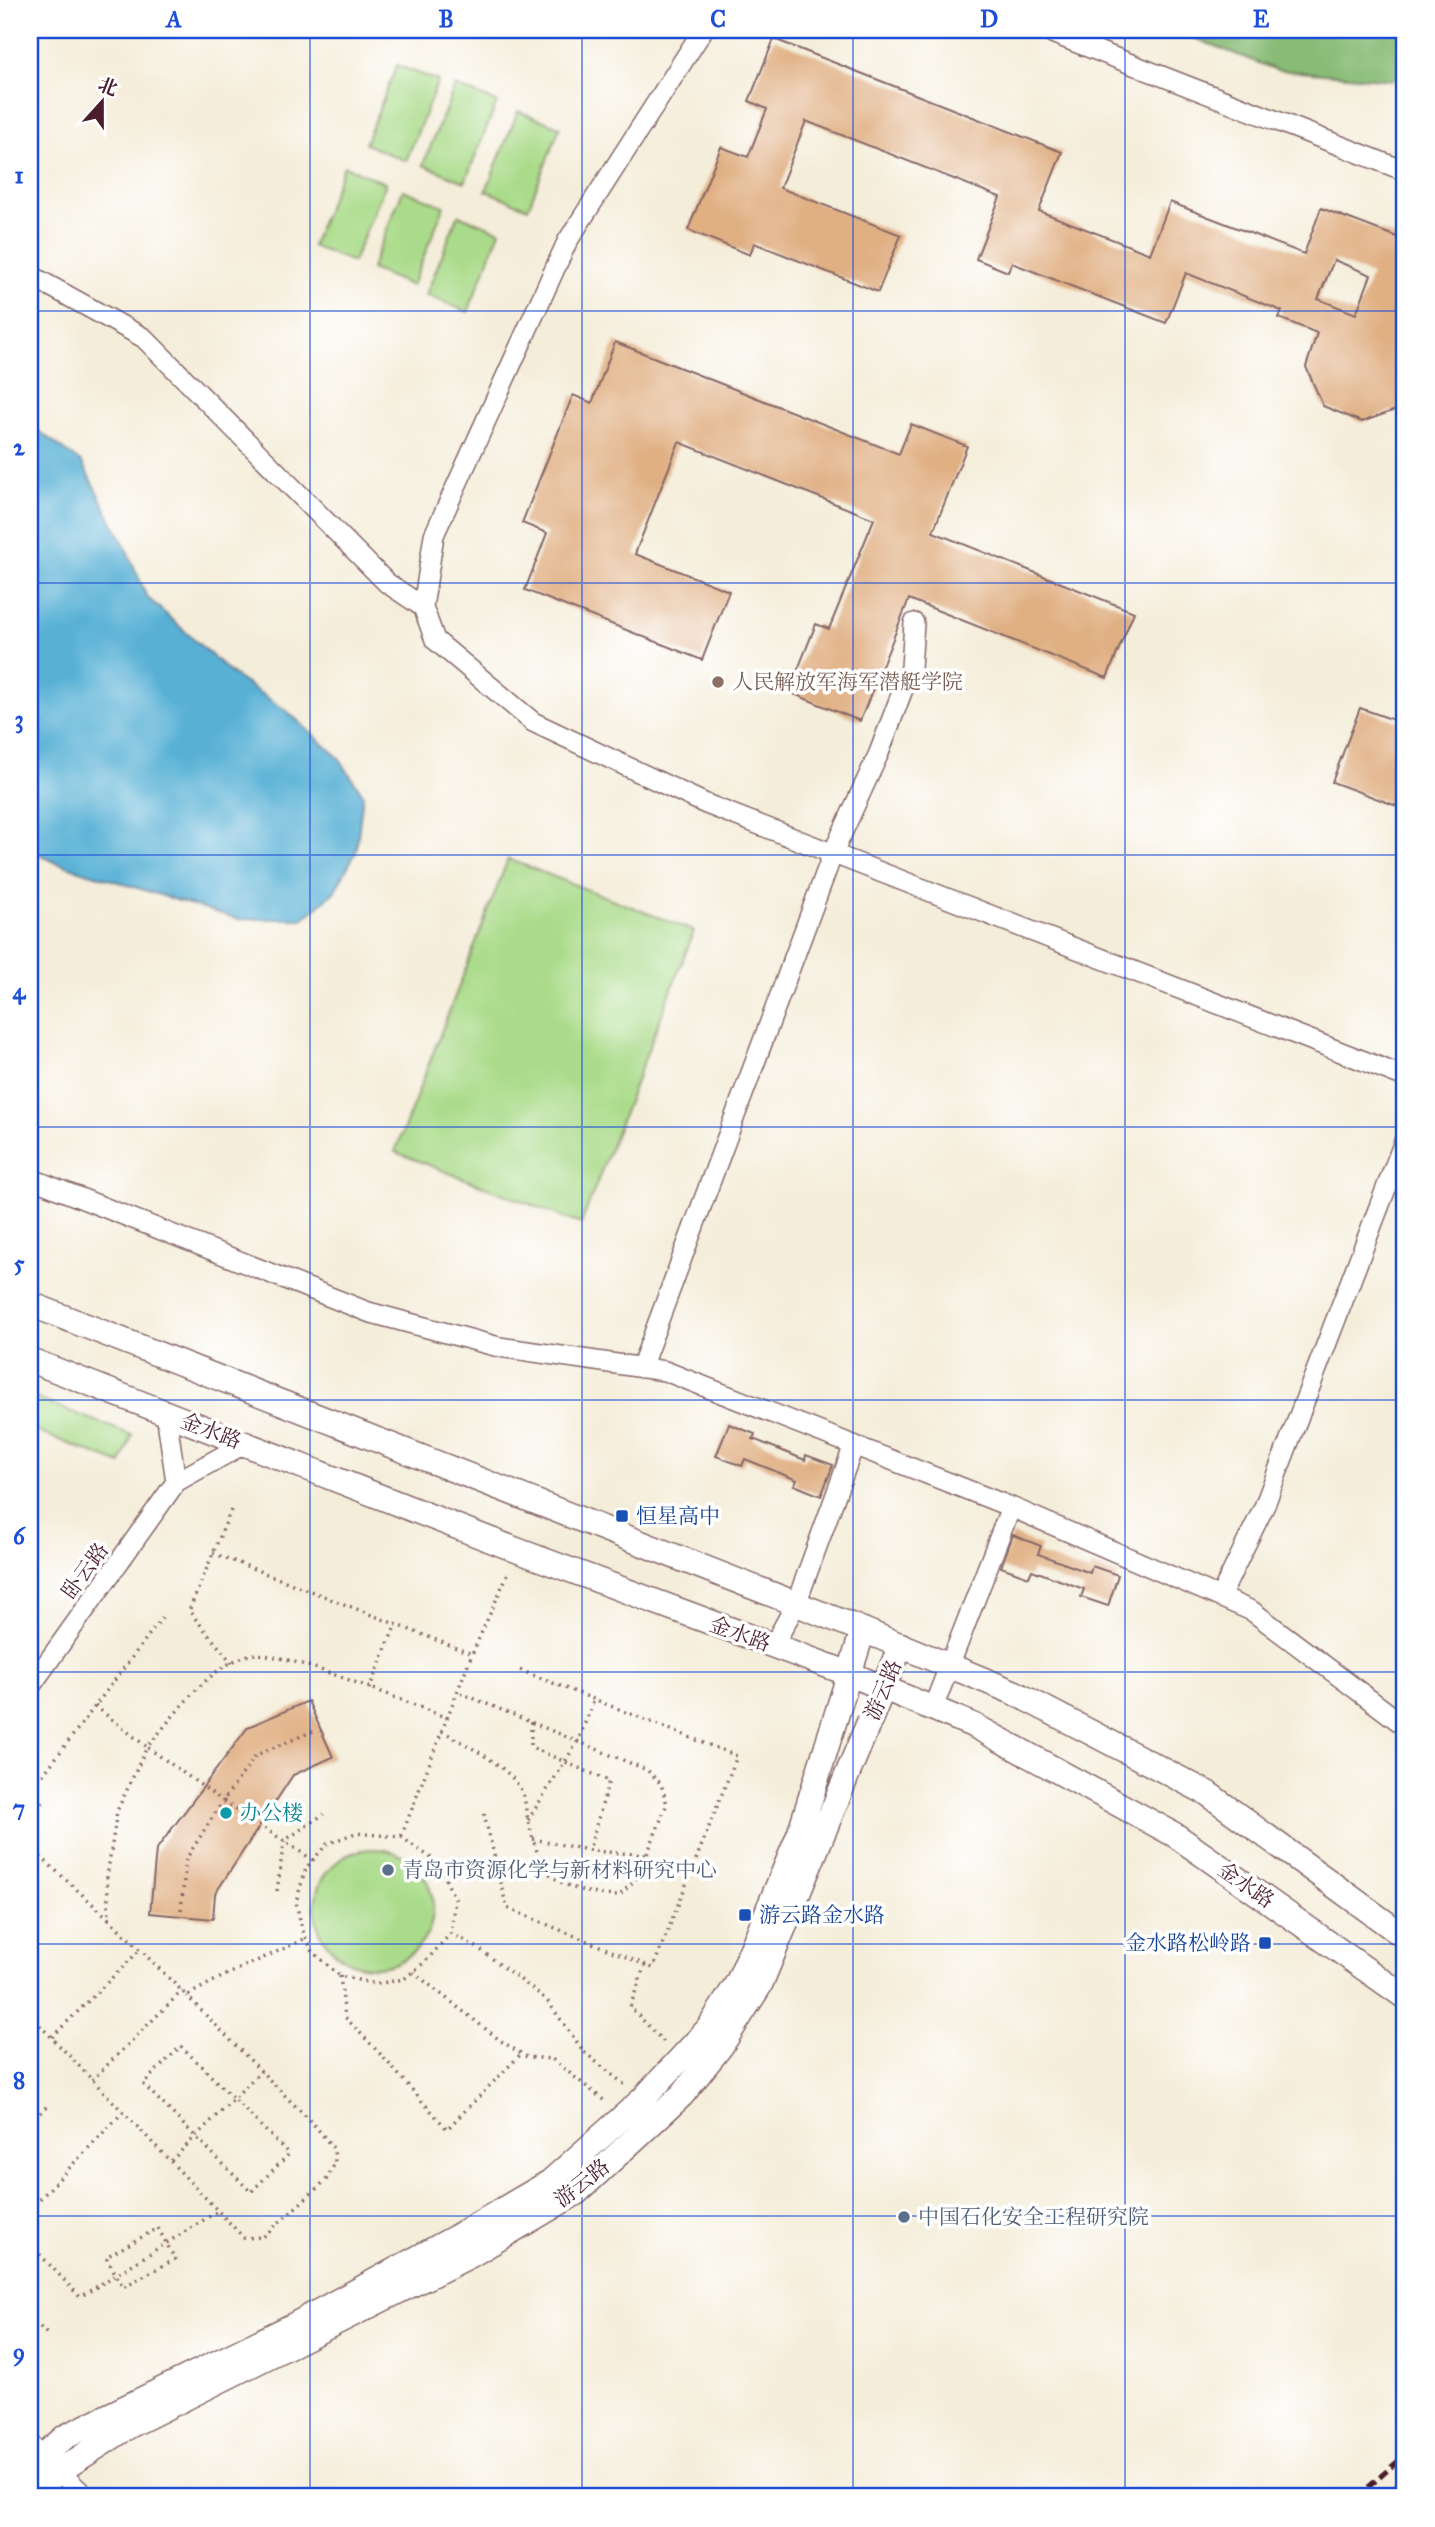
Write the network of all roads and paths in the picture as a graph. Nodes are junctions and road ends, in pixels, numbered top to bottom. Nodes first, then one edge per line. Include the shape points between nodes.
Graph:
1 (703, 30) edge
2 (1044, 30) edge
3 (1405, 171) edge
4 (30, 275) edge
5 (422, 607) junction
6 (914, 623) dead end
7 (833, 853) junction
8 (1405, 1077) edge
9 (1405, 1139) edge
10 (30, 1178) edge
11 (30, 1304) edge
12 (30, 1360) edge
13 (641, 1368) junction
14 (166, 1413) junction
15 (244, 1444) junction
16 (854, 1445) junction
17 (176, 1482) junction
18 (1011, 1507) junction
19 (231, 1510) dead end
20 (519, 1551) junction
21 (213, 1553) junction
22 (1220, 1597) junction
23 (796, 1604) junction
24 (164, 1615) dead end
25 (396, 1624) junction
26 (863, 1630) junction
27 (901, 1645) junction
28 (773, 1646) junction
29 (472, 1654) junction
30 (233, 1664) junction
31 (951, 1666) junction
32 (520, 1670) dead end
33 (849, 1674) junction
34 (30, 1687) edge
35 (884, 1688) junction
36 (369, 1689) junction
37 (458, 1692) junction
38 (594, 1699) junction
39 (95, 1706) junction
40 (933, 1709) junction
41 (447, 1718) junction
42 (531, 1722) junction
43 (1405, 1726) edge
44 (316, 1730) dead end
45 (442, 1731) junction
46 (578, 1741) junction
47 (147, 1747) junction
48 (565, 1762) junction
49 (30, 1793) edge
50 (223, 1801) junction
51 (324, 1814) dead end
52 (484, 1814) dead end
53 (30, 1817) edge
54 (528, 1820) junction
55 (401, 1837) junction
56 (533, 1839) junction
57 (284, 1841) junction
58 (30, 1847) edge
59 (589, 1850) junction
60 (647, 1855) junction
61 (313, 1860) junction
62 (277, 1891) dead end
63 (181, 1910) dead end
64 (109, 1919) junction
65 (451, 1933) junction
66 (1405, 1937) edge
67 (306, 1938) junction
68 (140, 1950) junction
69 (645, 1965) junction
70 (413, 1972) junction
71 (340, 1976) junction
72 (182, 1991) junction
73 (187, 1996) junction
74 (1405, 1997) edge
75 (31, 2018) edge
76 (51, 2037) junction
77 (521, 2054) junction
78 (681, 2059) junction
79 (261, 2071) junction
80 (92, 2080) junction
81 (234, 2099) junction
82 (643, 2099) junction
83 (49, 2104) dead end
84 (123, 2112) junction
85 (624, 2116) junction
86 (30, 2123) edge
87 (196, 2137) junction
88 (171, 2162) junction
89 (30, 2209) edge
90 (218, 2211) junction
91 (166, 2243) junction
92 (30, 2244) edge
93 (37, 2251) junction
94 (30, 2258) edge
95 (116, 2274) junction
96 (30, 2317) edge
97 (48, 2335) dead end
98 (40, 2459) edge
99 (30, 2496) edge
100 (86, 2497) edge

1 - 5 street via 567,242 434,535
2 - 3 street
4 - 5 street via 144,338 387,583
5 - 7 street via 435,640 533,722 706,804
6 - 7 street via 911,668
7 - 8 street
7 - 13 street
9 - 22 street via 1264,1507
10 - 13 street via 368,1312 499,1347
11 - 23 main road
12 - 14 main road, 金水路
13 - 16 street via 665,1371
14 - 15 main road, 金水路
14 - 17 street
15 - 17 street, 卧云路
15 - 20 main road, 金水路
16 - 18 street
16 - 23 street
17 - 34 street, 卧云路
18 - 22 street
18 - 31 street
19 - 21 path
20 - 28 main road, 金水路
20 - 29 path
21 - 25 path
21 - 30 path via 189,1611
22 - 43 street via 1252,1611
23 - 26 main road
23 - 28 street
24 - 39 path
25 - 29 path
25 - 36 path
26 - 27 main road
26 - 33 main road, 游云路
27 - 31 main road
27 - 35 main road, 游云路
28 - 33 main road, 金水路
29 - 37 path
30 - 36 path via 251,1654 297,1662
30 - 47 path via 213,1674
31 - 40 street
31 - 66 main road via 1013,1692 1207,1793
32 - 38 path
33 - 35 main road, 金水路
33 - 78 main road, 游云路 via 799,1835 738,1982 709,2028
35 - 40 main road, 金水路
35 - 98 main road, 游云路 via 760,1985 682,2095 630,2145 576,2193 471,2255 131,2426
36 - 41 path
37 - 41 path
37 - 42 path
38 - 46 path
38 - 69 path via 737,1756 653,1968
39 - 47 path
39 - 49 path
40 - 74 main road, 金水路 via 975,1726 1175,1835
41 - 45 path
42 - 46 path
42 - 48 path via 531,1747
44 - 50 path via 257,1755
45 - 54 path via 507,1774 522,1792
45 - 55 path
46 - 48 path
46 - 60 path via 647,1770 661,1784 667,1804
47 - 50 path
47 - 64 path via 117,1811 107,1878
48 - 54 path
48 - 59 path via 609,1781
49 - 53 path via 42,1803
50 - 57 path
50 - 63 path via 186,1859
51 - 57 path
52 - 69 path via 507,1908
54 - 56 path
55 - 61 path via 355,1833 327,1844
55 - 65 path via 437,1862 455,1899
56 - 59 path
56 - 60 path via 548,1872 565,1884 599,1895 619,1896 638,1877
57 - 61 path
57 - 62 path
58 - 64 path
59 - 60 path
61 - 67 path via 296,1902
64 - 68 path
65 - 70 path
65 - 82 path via 546,1999 584,2052
67 - 71 path via 313,1952
67 - 73 path via 222,1975
68 - 72 path
68 - 76 path
69 - 78 path via 630,2007
70 - 71 path via 404,1979 376,1984
70 - 77 path
71 - 77 path via 345,2017 447,2129
72 - 73 path
72 - 80 path
73 - 79 path
75 - 76 path
76 - 80 path
77 - 85 path via 552,2059
78 - 82 main road, 游云路
79 - 81 path
79 - 90 path via 334,2149 335,2163 326,2180 263,2237 244,2238
80 - 84 path
81 - 87 path
81 - 87 path via 181,2046 143,2084
81 - 87 path via 289,2154 251,2192
82 - 85 main road, 游云路
83 - 86 path
84 - 88 path
84 - 89 path
85 - 98 main road, 游云路 via 550,2182 292,2326 65,2437
87 - 88 path
88 - 90 path
90 - 91 path
91 - 95 path
91 - 95 path via 175,2259 123,2287
91 - 95 path via 158,2228 106,2257
92 - 93 path
93 - 94 path
93 - 95 path via 80,2297
96 - 97 path
98 - 99 main road, 游云路
98 - 100 street

